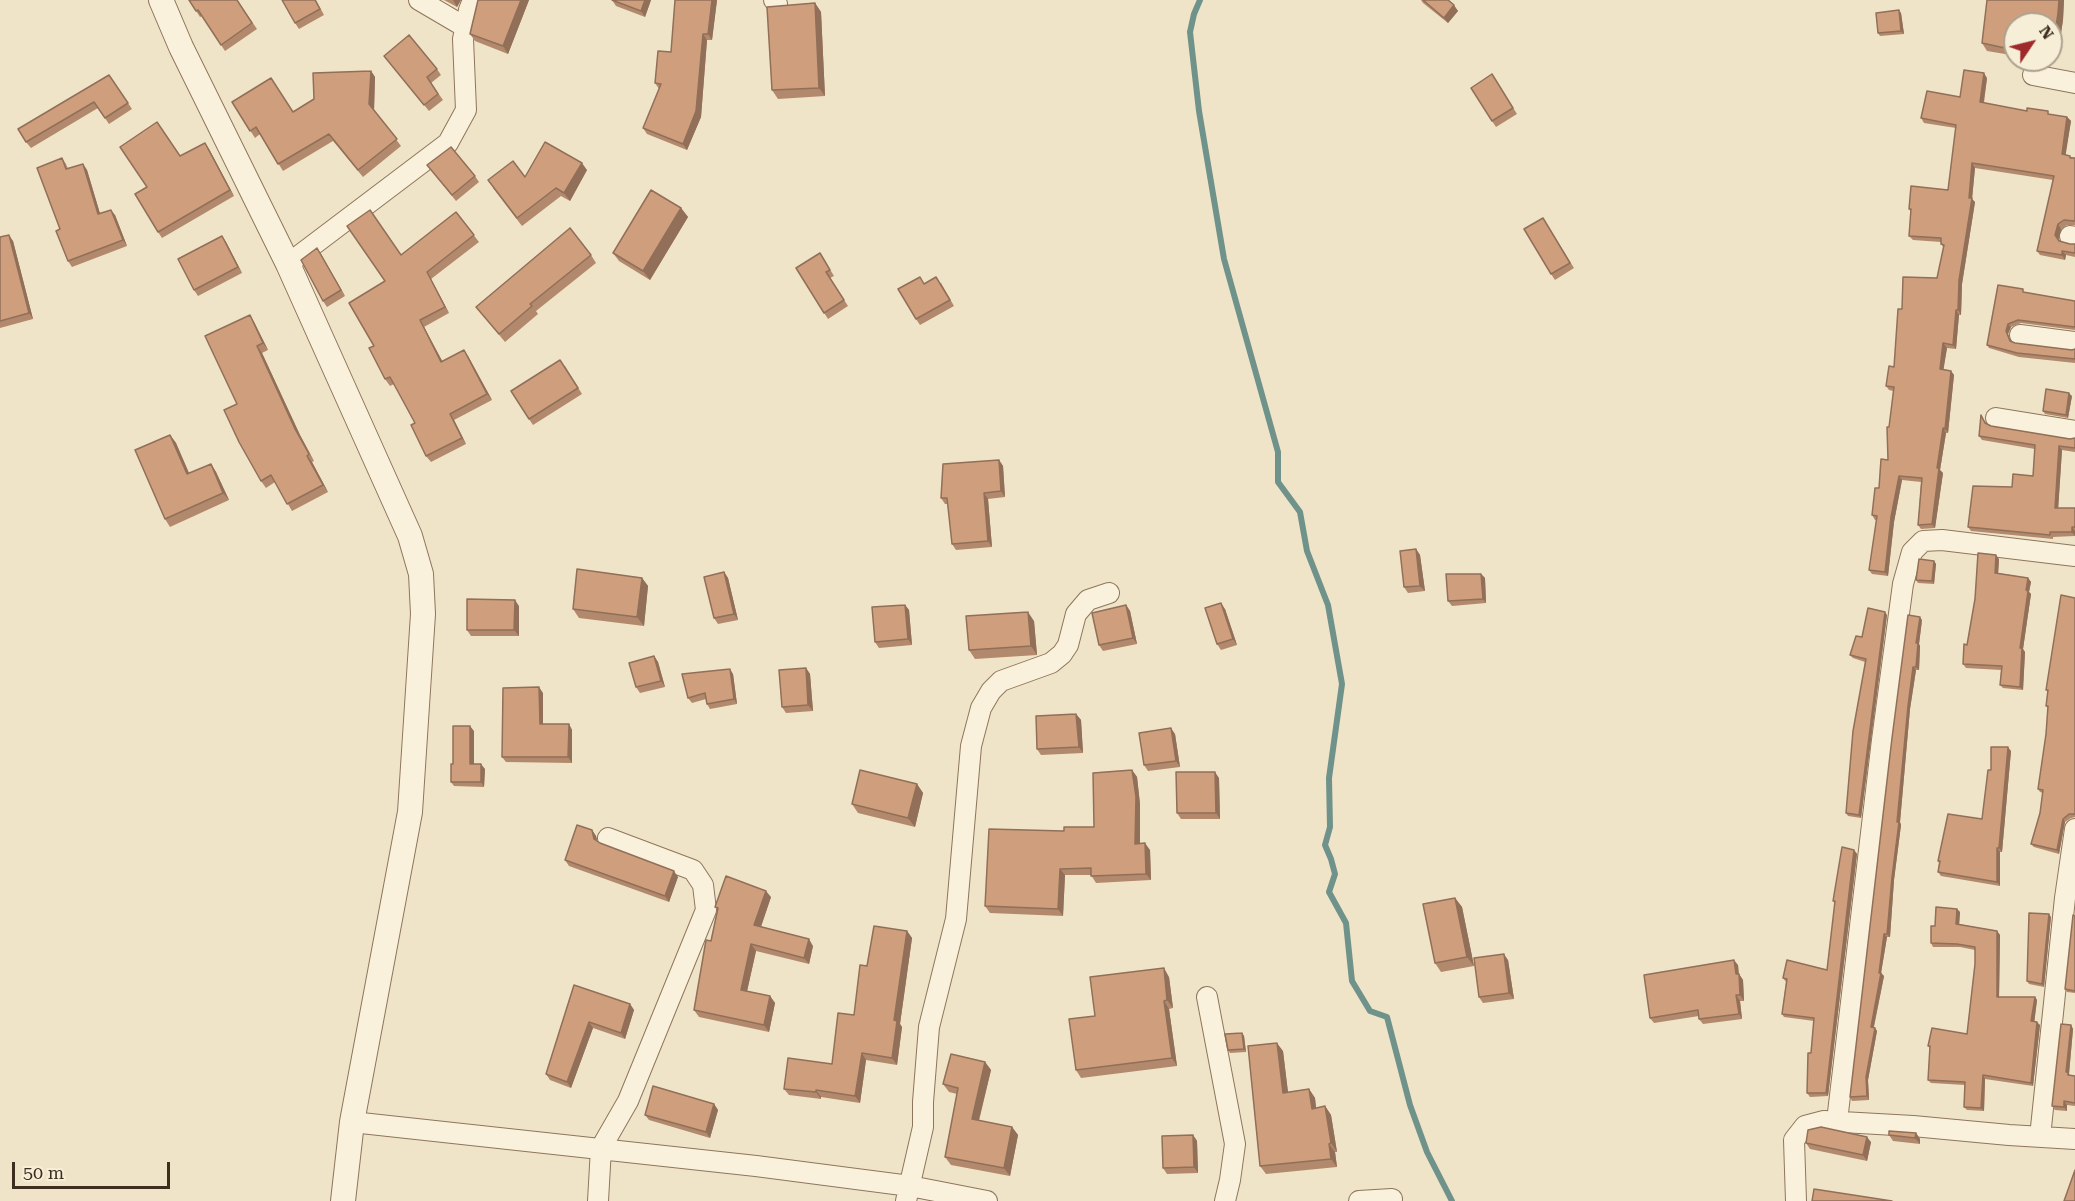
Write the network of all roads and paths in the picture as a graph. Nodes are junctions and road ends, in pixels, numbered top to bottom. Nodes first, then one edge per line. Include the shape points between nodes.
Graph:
1 (161, 0) edge
2 (419, 0) edge
3 (473, 0) edge
4 (465, 27) junction
5 (2033, 75) dead end
6 (2075, 83) edge
7 (288, 264) junction
8 (2020, 335) dead end
9 (2075, 342) edge
10 (1996, 418) dead end
11 (2075, 431) edge
12 (2075, 556) edge
13 (1109, 593) dead end
14 (2075, 829) edge
15 (608, 837) dead end
16 (1207, 997) dead end
17 (1837, 1120) junction
18 (352, 1122) junction
19 (2040, 1137) junction
20 (2075, 1138) edge
21 (601, 1148) junction
22 (908, 1194) edge
23 (1392, 1200) edge
24 (343, 1201) edge
25 (598, 1201) edge
26 (987, 1201) edge
27 (1225, 1201) edge
28 (1359, 1201) edge
29 (1796, 1201) edge

1 - 7 street
2 - 4 street
3 - 4 street
4 - 7 street via 466,110 448,143
5 - 6 street
7 - 18 street via 410,536 421,574 423,614 410,812
8 - 9 street
10 - 11 street
12 - 17 street via 1942,540 1923,541 1912,552 1903,584 1882,740
13 - 22 street via 1088,600 1076,614 1062,654 1050,663 1001,681 981,708 971,746 956,919 929,1027 923,1127
14 - 19 street
15 - 21 street via 693,870 703,885 706,910 628,1101
16 - 27 street via 1234,1144
17 - 19 street
17 - 29 street via 1805,1126 1794,1140
18 - 21 street
18 - 24 street
19 - 20 street
21 - 22 street
21 - 25 street
22 - 26 street
23 - 28 street

